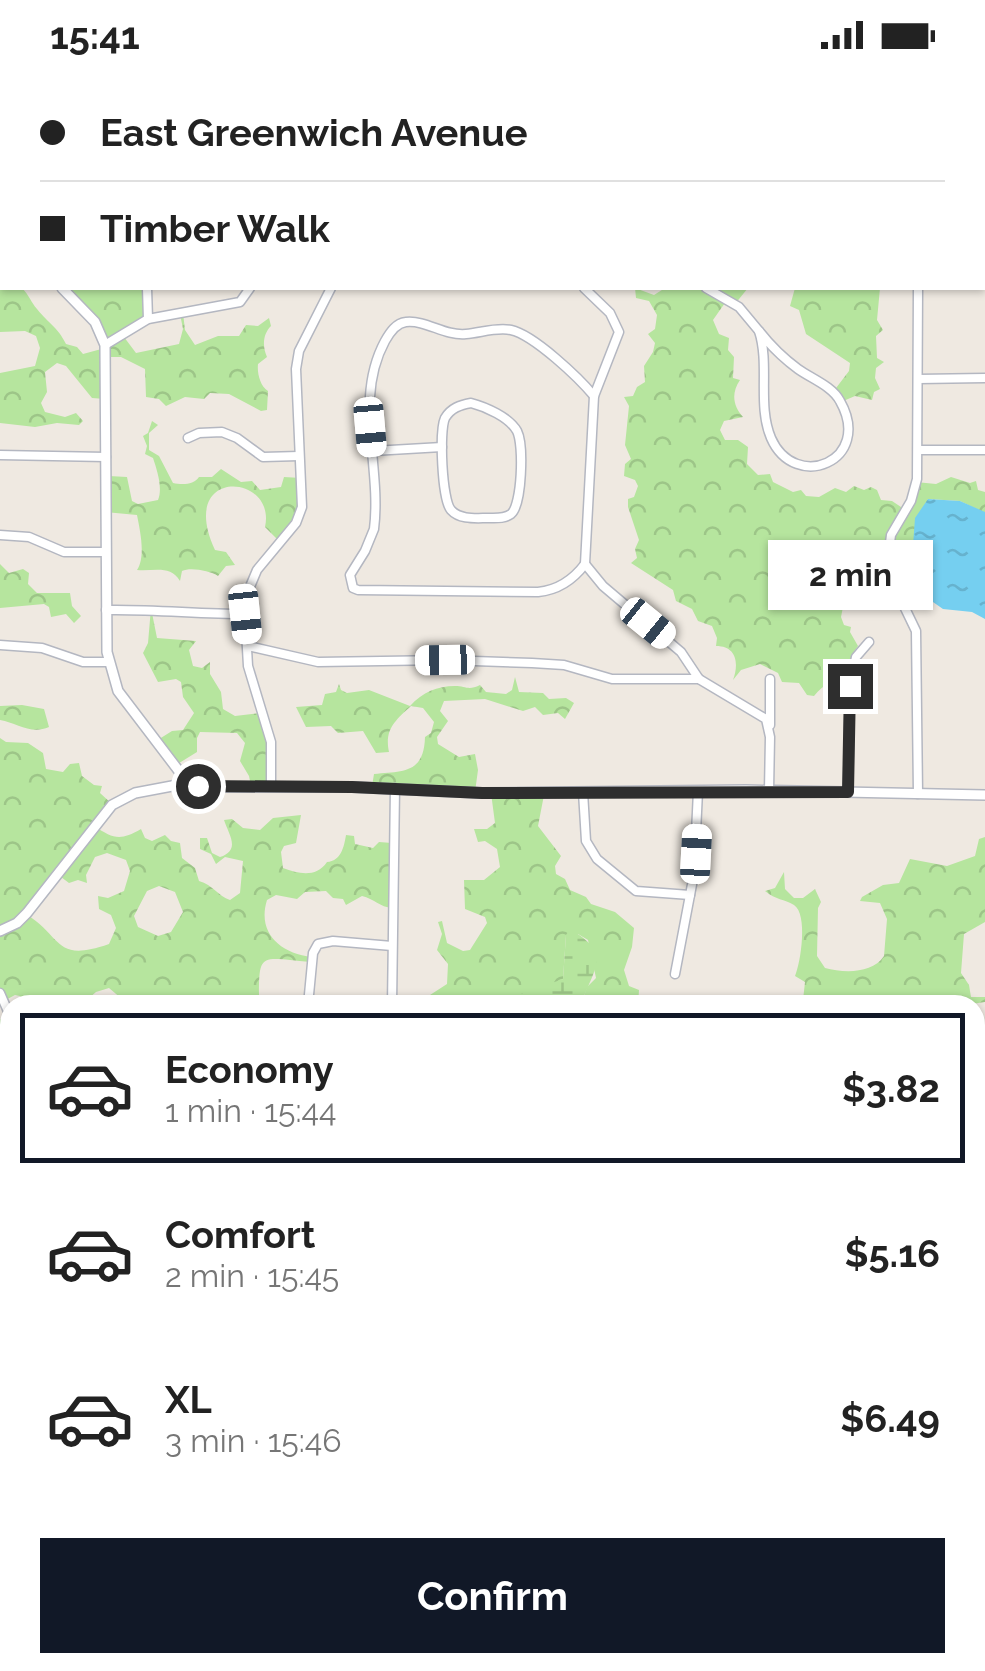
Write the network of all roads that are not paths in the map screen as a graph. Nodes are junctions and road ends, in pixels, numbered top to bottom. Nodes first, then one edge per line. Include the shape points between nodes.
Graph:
1 (64, 290) edge
2 (147, 290) edge
3 (249, 290) edge
4 (329, 290) edge
5 (586, 290) edge
6 (709, 290) edge
7 (918, 290) edge
8 (148, 319) junction
9 (759, 331) junction
10 (106, 345) junction
11 (918, 378) junction
12 (985, 378) edge
13 (594, 396) junction
14 (188, 438) dead end
15 (442, 447) junction
16 (918, 450) junction
17 (985, 450) edge
18 (373, 451) junction
19 (0, 455) edge
20 (299, 456) junction
21 (106, 457) junction
22 (0, 535) edge
23 (105, 552) junction
24 (585, 564) junction
25 (106, 610) junction
26 (245, 614) junction
27 (869, 642) dead end
28 (0, 644) edge
29 (248, 646) junction
30 (108, 662) junction
31 (699, 678) junction
32 (770, 679) dead end
33 (770, 726) junction
34 (188, 783) junction
35 (271, 787) junction
36 (395, 788) junction
37 (769, 790) junction
38 (698, 791) junction
39 (582, 792) junction
40 (848, 792) junction
41 (918, 794) junction
42 (985, 796) edge
43 (690, 895) junction
44 (0, 931) edge
45 (392, 946) junction
46 (675, 974) dead end
47 (309, 995) edge
48 (392, 995) edge

1 - 10 street via 96,322
2 - 8 street
3 - 8 street via 235,304
4 - 20 street via 298,351
5 - 13 street via 619,332
6 - 9 street via 738,307
7 - 11 street
8 - 10 street
9 - 9 street via 770,435 791,460 829,464 846,440 840,400
10 - 21 street
11 - 12 street
11 - 16 street
13 - 18 street via 522,334 450,334 404,322 391,332 372,374
13 - 24 street
14 - 20 street via 222,432 262,457
15 - 15 street via 445,419 456,407 471,403 511,424 520,447 513,512 502,518 454,512 446,499
15 - 18 street
16 - 17 street
16 - 41 street via 914,491 888,558 890,577 916,630
18 - 24 street via 374,529 350,576 353,588 548,591
19 - 21 street
20 - 26 street via 299,515 256,570
21 - 23 street
22 - 23 street via 29,537 64,552
23 - 25 street
24 - 31 street via 681,652
25 - 26 street
25 - 30 street
26 - 29 street
27 - 40 street via 852,669
28 - 30 street
29 - 31 street via 318,662 532,663 612,679
29 - 35 street via 270,742
30 - 34 street via 118,691
31 - 33 street
32 - 33 street
33 - 37 street
34 - 35 street
34 - 44 street via 112,805 26,913
35 - 36 street
36 - 39 street
36 - 45 street
37 - 38 street
37 - 40 street
38 - 39 street
38 - 43 street
39 - 43 street via 586,842 597,859 636,892
40 - 41 street
41 - 42 street
43 - 46 street
45 - 47 street via 318,944
45 - 48 street

